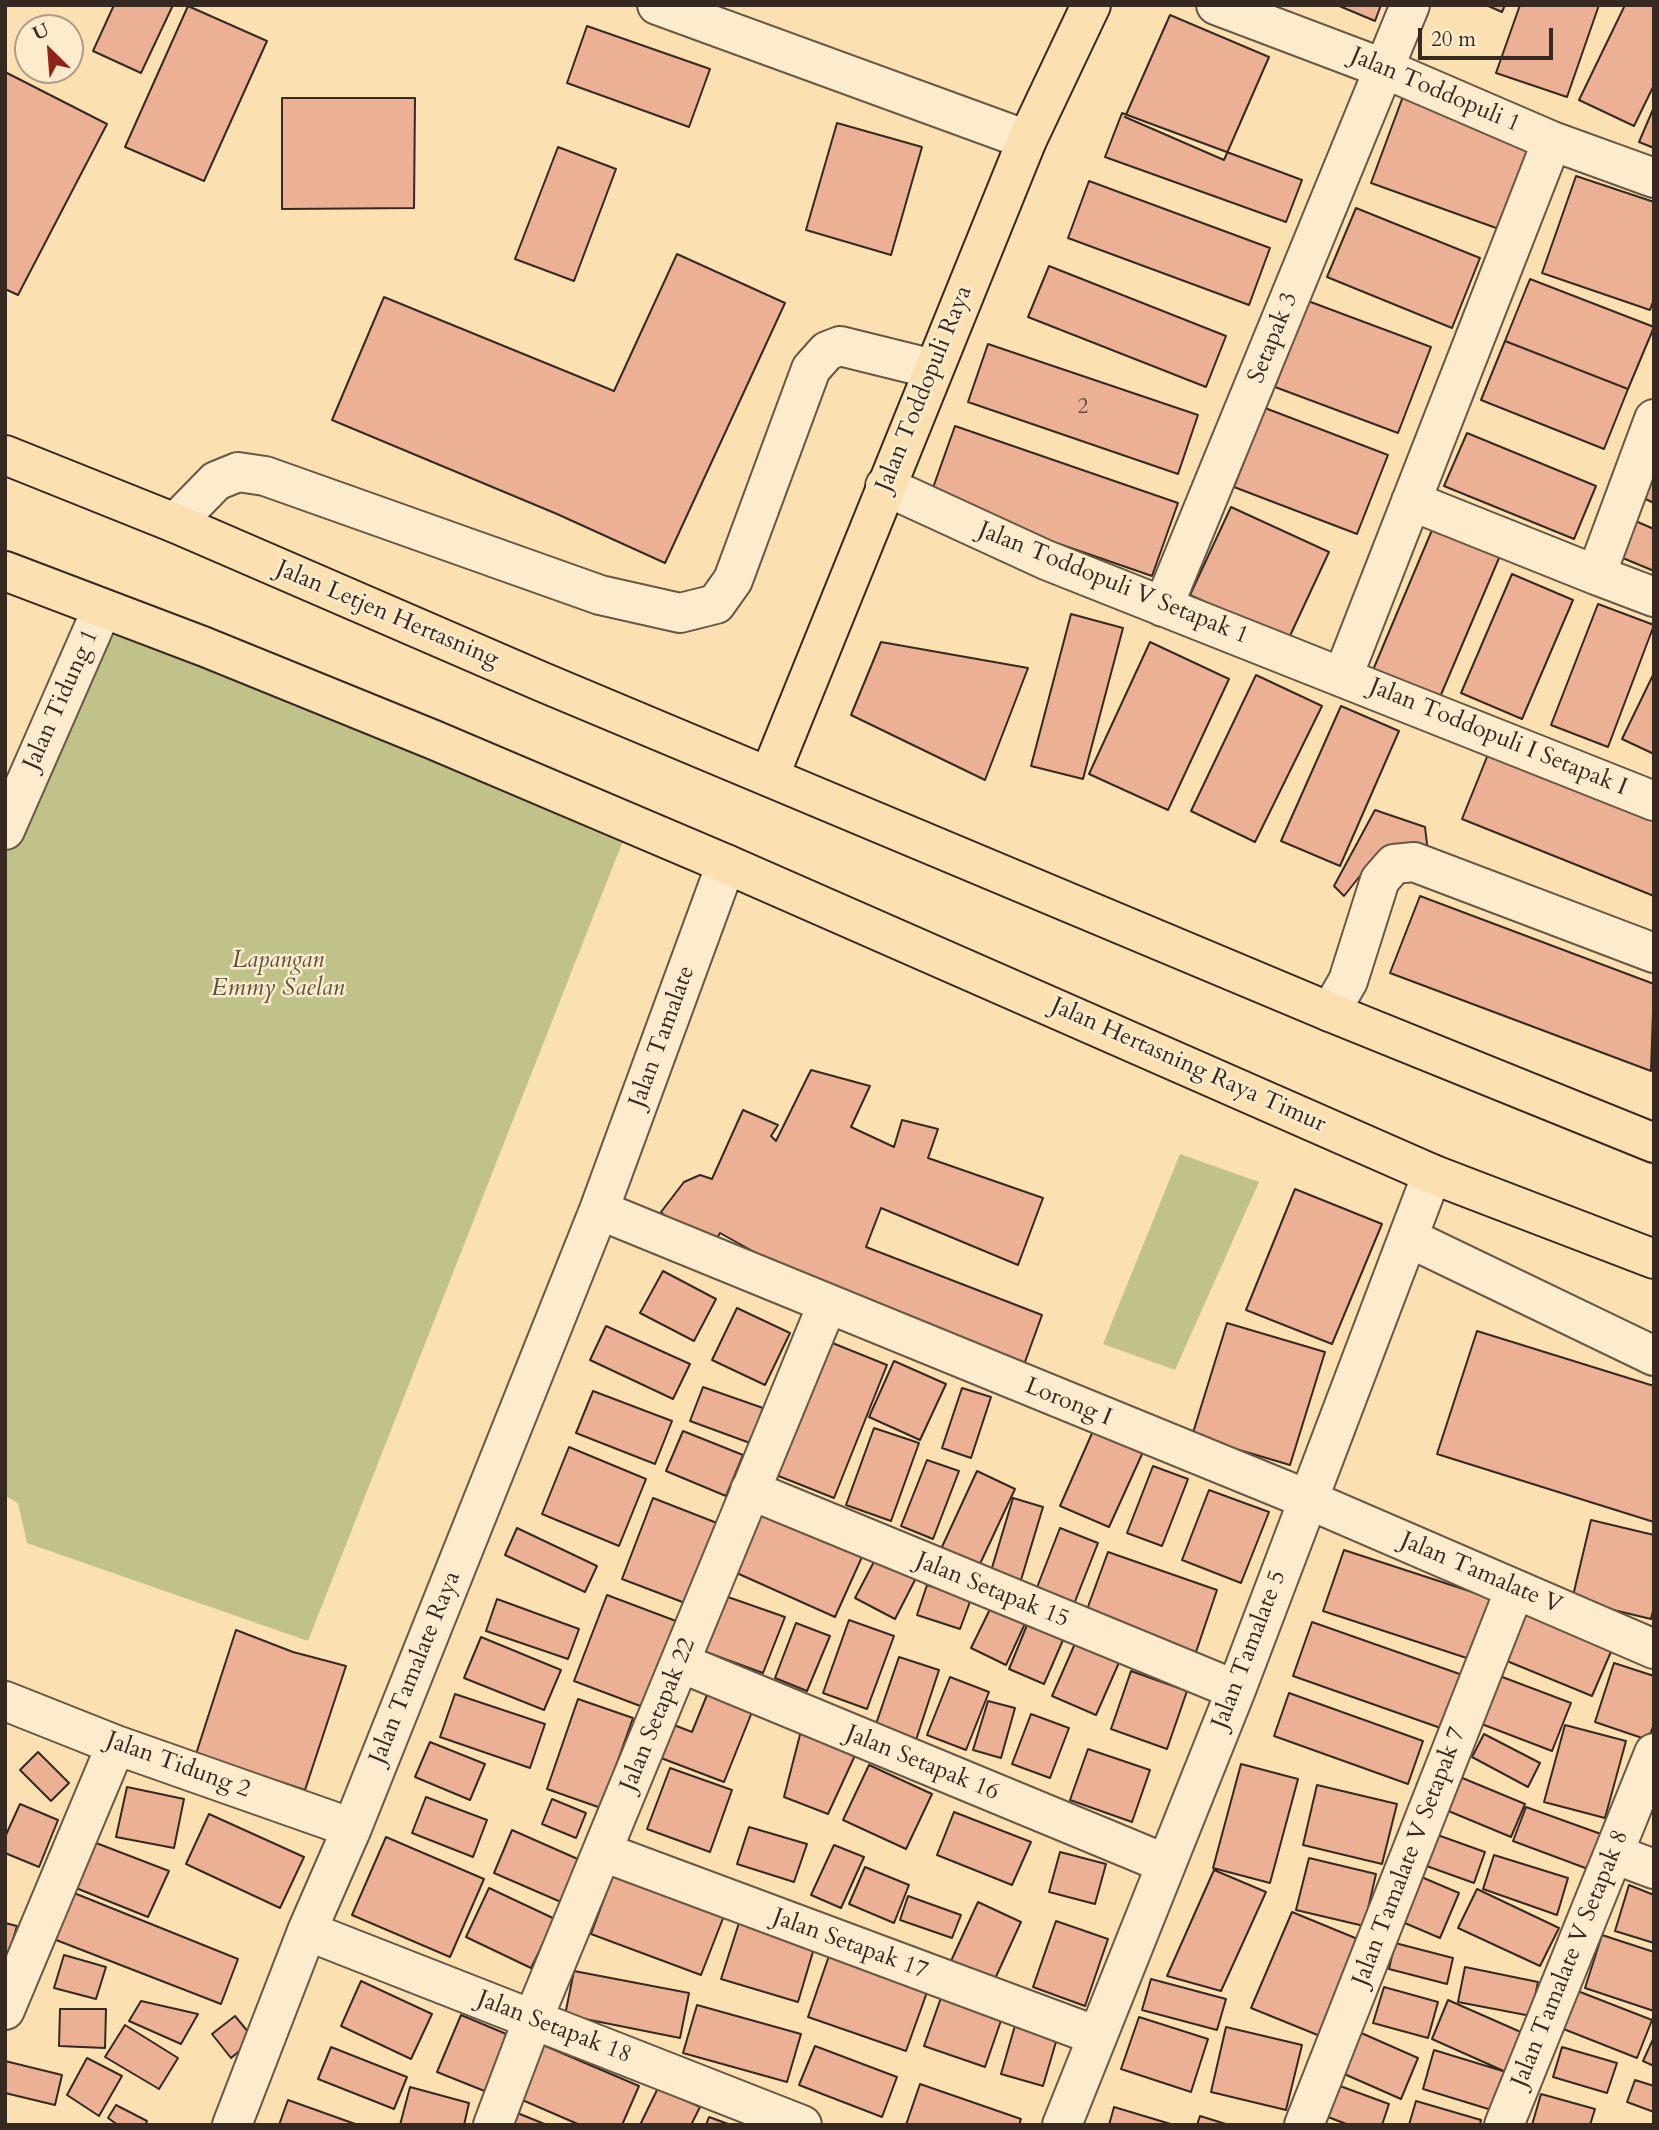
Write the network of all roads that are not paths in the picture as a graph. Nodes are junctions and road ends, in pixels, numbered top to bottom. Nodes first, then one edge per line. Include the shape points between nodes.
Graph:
1 (657, 5) edge
2 (1091, 5) edge
3 (1216, 5) edge
4 (1410, 5) edge
5 (1385, 69) junction
6 (1027, 141) junction
7 (1552, 141) junction
8 (1654, 178) edge
9 (933, 369) junction
10 (1654, 419) edge
11 (5, 455) edge
12 (886, 486) junction
13 (1411, 501) junction
14 (175, 523) junction
15 (5, 571) edge
16 (1596, 575) junction
17 (1654, 597) edge
18 (1163, 607) junction
19 (102, 609) junction
20 (1343, 676) junction
21 (769, 777) junction
22 (1654, 801) edge
23 (5, 830) edge
24 (726, 864) junction
25 (1654, 953) edge
26 (1331, 1012) junction
27 (1654, 1143) edge
28 (1432, 1174) junction
29 (599, 1210) junction
30 (1409, 1238) junction
31 (1654, 1259) edge
32 (827, 1305) junction
33 (1654, 1356) edge
34 (750, 1490) junction
35 (1309, 1500) junction
36 (1515, 1589) junction
37 (1654, 1649) edge
38 (681, 1663) junction
39 (1236, 1690) junction
40 (5, 1701) edge
41 (116, 1745) junction
42 (1654, 1753) edge
43 (352, 1828) junction
44 (603, 1852) junction
45 (1614, 1854) junction
46 (1164, 1863) junction
47 (1654, 1869) edge
48 (307, 1931) junction
49 (5, 2010) edge
50 (533, 2020) junction
51 (1097, 2036) junction
52 (232, 2125) edge
53 (493, 2125) edge
54 (802, 2125) edge
55 (1062, 2125) edge
56 (1304, 2125) edge
57 (1504, 2125) edge

1 - 6 street
2 - 6 main road, Jalan Toddopuli Raya
3 - 5 street, Jalan Toddopuli 1
4 - 5 street, Setapak 3
5 - 7 street, Jalan Toddopuli 1
5 - 18 street, Setapak 3
6 - 9 main road, Jalan Toddopuli Raya
7 - 8 street, Jalan Toddopuli 1
7 - 13 street
9 - 12 main road, Jalan Toddopuli Raya
9 - 14 street via 840,346 827,351 811,369 733,580 716,604 680,613 600,595 265,476 238,472 216,481
10 - 16 street
11 - 14 main road, Jalan Letjen Hertasning
12 - 18 street, Jalan Toddopuli V Setapak 1 via 1046,560
12 - 21 main road, Jalan Toddopuli Raya
13 - 16 street
13 - 20 street
14 - 21 main road, Jalan Letjen Hertasning
15 - 19 main road
16 - 17 street
18 - 20 street, Jalan Toddopuli V Setapak 1
19 - 23 street, Jalan Tidung 1
19 - 24 main road via 434,740
20 - 22 street, Jalan Toddopuli I Setapak I
21 - 26 main road
24 - 28 main road, Jalan Hertasning Raya Timur
24 - 29 street, Jalan Tamalate
25 - 26 street via 1414,862 1394,864 1380,880 1348,981
26 - 27 main road
28 - 30 street, Jalan Tamalate 5
28 - 31 main road, Jalan Hertasning Raya Timur
29 - 32 street, Lorong I
29 - 43 street, Jalan Tamalate Raya
30 - 33 street
30 - 35 street, Jalan Tamalate 5
32 - 34 street, Jalan Setapak 22
32 - 35 street, Lorong I
34 - 38 street, Jalan Setapak 22
34 - 39 street, Jalan Setapak 15
35 - 36 street, Jalan Tamalate V
35 - 39 street, Jalan Tamalate 5
36 - 37 street, Jalan Tamalate V
36 - 56 street, Jalan Tamalate V Setapak 7
38 - 44 street, Jalan Setapak 22
38 - 46 street, Jalan Setapak 16
39 - 46 street, Jalan Tamalate 5
40 - 41 street, Jalan Tidung 2
41 - 43 street, Jalan Tidung 2
41 - 49 street
42 - 45 street, Jalan Tamalate V Setapak 8
43 - 48 street, Jalan Tamalate Raya
44 - 50 street, Jalan Setapak 22
44 - 51 street, Jalan Setapak 17
45 - 47 street
45 - 57 street, Jalan Tamalate V Setapak 8
46 - 51 street, Jalan Tamalate 5
48 - 50 street, Jalan Setapak 18
48 - 52 street, Jalan Tamalate Raya
50 - 53 street, Jalan Setapak 22
50 - 54 street, Jalan Setapak 18
51 - 55 street, Jalan Tamalate 5

